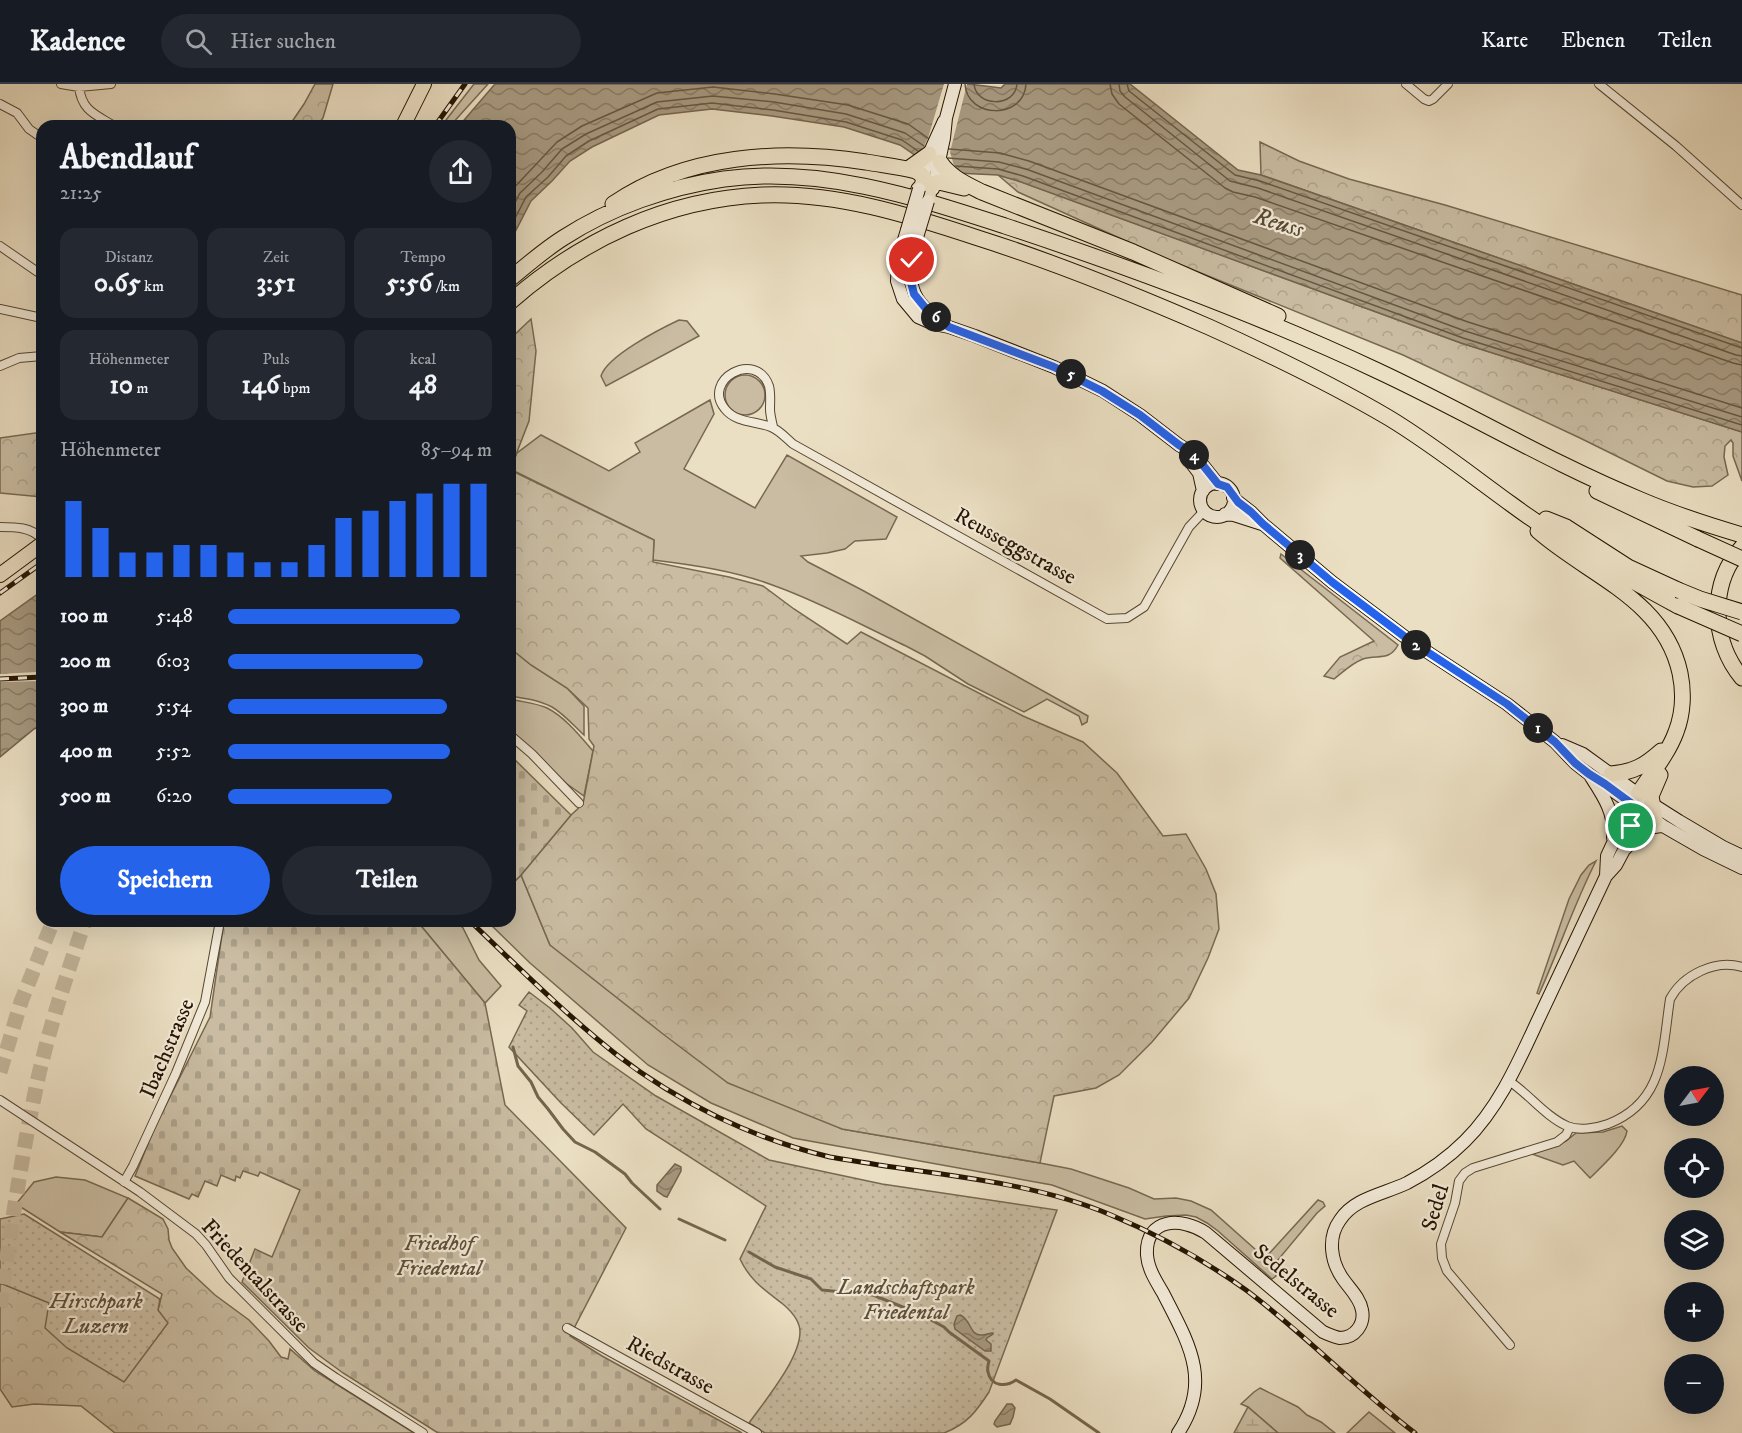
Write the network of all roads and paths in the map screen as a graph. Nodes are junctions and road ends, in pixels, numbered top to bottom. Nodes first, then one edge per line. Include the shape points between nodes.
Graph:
1 (61, 84) edge
2 (111, 84) edge
3 (955, 84) edge
4 (1406, 84) edge
5 (1448, 84) edge
6 (1599, 84) edge
7 (423, 85) edge
8 (79, 87) junction
9 (0, 104) edge
10 (104, 120) edge
11 (406, 120) edge
12 (36, 134) edge
13 (937, 156) junction
14 (908, 169) junction
15 (927, 187) junction
16 (982, 192) junction
17 (1742, 205) edge
18 (592, 221) junction
19 (0, 246) edge
20 (36, 271) edge
21 (516, 274) edge
22 (1150, 278) junction
23 (516, 297) edge
24 (0, 309) edge
25 (36, 317) edge
26 (36, 357) edge
27 (0, 366) edge
28 (1402, 382) junction
29 (773, 428) junction
30 (1179, 445) junction
31 (1218, 484) junction
32 (1203, 491) junction
33 (1233, 498) junction
34 (1513, 506) junction
35 (1204, 512) junction
36 (1225, 514) junction
37 (1263, 524) junction
38 (0, 526) edge
39 (1742, 535) edge
40 (36, 536) edge
41 (36, 541) edge
42 (1742, 547) edge
43 (1742, 559) edge
44 (0, 575) edge
45 (1742, 612) edge
46 (1742, 634) edge
47 (1742, 678) edge
48 (516, 740) edge
49 (1672, 741) junction
50 (1555, 742) junction
51 (1589, 774) junction
52 (1611, 774) junction
53 (579, 803) dead end
54 (1640, 803) junction
55 (1659, 823) junction
56 (1618, 847) junction
57 (1742, 856) edge
58 (1742, 867) edge
59 (219, 927) edge
60 (1742, 967) edge
61 (1509, 1081) junction
62 (0, 1100) edge
63 (1570, 1127) junction
64 (124, 1182) junction
65 (567, 1328) dead end
66 (1510, 1345) dead end
67 (423, 1433) edge
68 (758, 1433) edge
69 (1178, 1433) edge

1 - 8 street
2 - 8 street
3 - 13 main road via 946,118 936,135
4 - 5 street via 1429,101
6 - 17 street
7 - 11 main road
8 - 10 street via 83,104
9 - 12 street via 17,113
13 - 14 highway
13 - 15 main road
13 - 16 highway via 947,171
14 - 15 highway via 916,171
14 - 18 highway via 801,155 724,161 658,179 631,192
15 - 16 highway via 943,183
15 - 30 main road, bridge via 897,266 899,290 918,317 1079,378 1131,408
16 - 28 highway via 1133,252 1354,351
18 - 21 highway
18 - 22 highway via 697,184 762,177 806,178 879,189 949,208
19 - 20 street
22 - 28 highway via 1220,303
22 - 43 highway, bridge via 1205,306 1382,382 1631,508
23 - 34 highway via 598,240 684,206 729,198 790,195 869,207 946,227 1046,261 1268,354 1390,418
24 - 25 street
26 - 27 street
28 - 39 highway via 1601,482
29 - 29 street, Reusseggstrasse via 769,386 764,378 745,369 735,371 722,382 719,394 725,410 737,418
29 - 35 street, Reusseggstrasse via 793,444 1107,619 1127,618 1144,607 1188,527
30 - 31 main road via 1198,458
30 - 32 main road via 1196,469
31 - 32 main road
31 - 33 main road via 1227,487
32 - 35 main road via 1200,499
33 - 36 main road
33 - 37 main road
34 - 45 highway, bridge via 1566,527 1628,567 1700,599
34 - 46 highway, bridge via 1613,570 1678,606
34 - 49 highway via 1555,546 1629,596 1664,633 1678,664 1682,692 1680,719
35 - 36 main road via 1215,517
36 - 37 main road
37 - 50 main road via 1377,617 1507,704
38 - 40 street via 19,527
41 - 44 main road
42 - 47 highway via 1731,561 1721,586 1718,614 1723,646
48 - 53 street
49 - 52 highway via 1644,765
49 - 54 highway
50 - 51 main road
50 - 52 main road via 1583,754
51 - 54 main road
51 - 56 main road via 1611,811
52 - 54 main road
54 - 55 highway
54 - 56 main road
54 - 57 main road
55 - 56 main road
55 - 58 main road
56 - 61 main road, Sedelstrasse via 1607,856 1606,876
59 - 64 street, Ibachstrasse via 205,1002
60 - 63 street via 1720,965 1706,969 1673,993 1657,1075 1652,1089 1631,1112 1603,1126
61 - 63 street
61 - 69 main road, Sedelstrasse via 1485,1119 1445,1159 1411,1181 1356,1204 1339,1220 1332,1239 1334,1261 1363,1312 1356,1332 1348,1336 1339,1338 1323,1332 1200,1228 1176,1222 1156,1230 1150,1238 1148,1262 1188,1341 1195,1369 1193,1402
62 - 64 street, Friedentalstrasse
63 - 66 street, Sedel via 1557,1142 1465,1173 1459,1181 1441,1244 1447,1271
64 - 67 street, Friedentalstrasse via 196,1234 229,1278 314,1363
65 - 68 street, Riedstrasse

